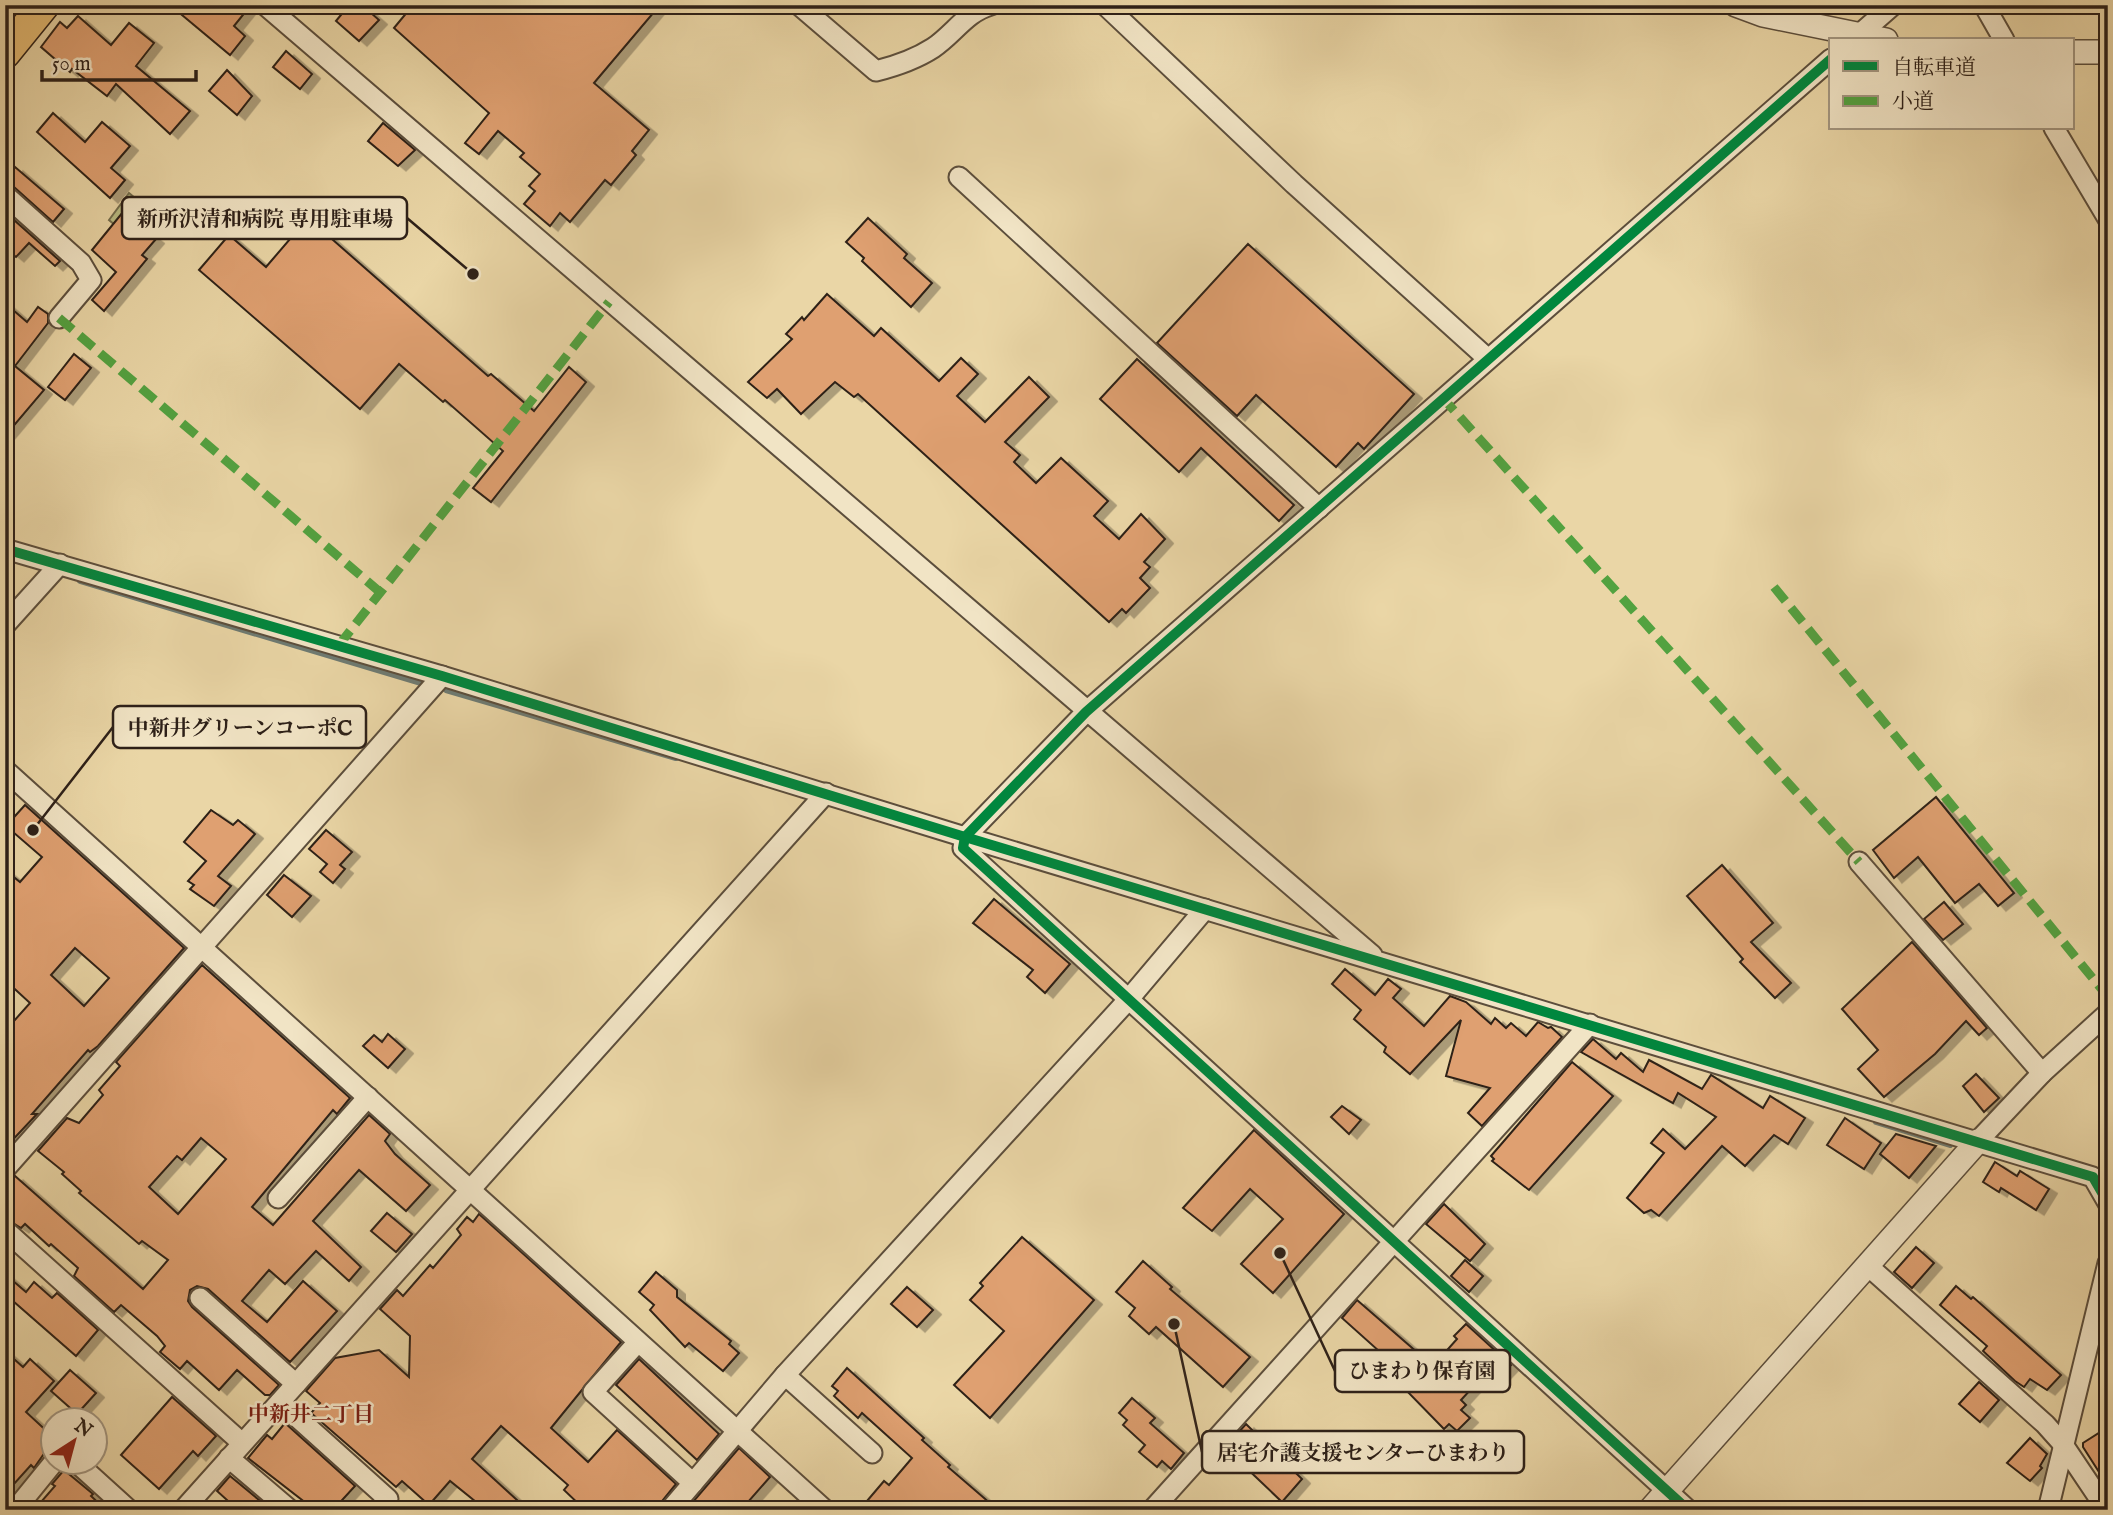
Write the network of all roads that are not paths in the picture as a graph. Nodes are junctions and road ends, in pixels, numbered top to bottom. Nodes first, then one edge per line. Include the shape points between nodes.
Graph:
1 (44, 5) edge
2 (265, 5) edge
3 (799, 5) edge
4 (991, 5) edge
5 (1105, 5) edge
6 (1736, 5) edge
7 (1893, 5) edge
8 (1984, 5) edge
9 (1856, 38) edge
10 (2003, 38) edge
11 (5, 52) edge
12 (2074, 52) edge
13 (2108, 52) edge
14 (1829, 61) edge
15 (2055, 130) edge
16 (959, 177) dead end
17 (5, 195) edge
18 (2108, 219) edge
19 (59, 318) dead end
20 (1487, 358) junction
21 (1319, 508) junction
22 (5, 549) edge
23 (60, 564) junction
24 (5, 625) edge
25 (442, 676) junction
26 (1086, 712) junction
27 (5, 770) edge
28 (826, 793) junction
29 (965, 837) junction
30 (1859, 862) dead end
31 (1205, 909) junction
32 (202, 949) junction
33 (1378, 960) junction
34 (1128, 1000) junction
35 (2108, 1013) edge
36 (1590, 1024) junction
37 (2042, 1073) junction
38 (368, 1097) junction
39 (1978, 1142) junction
40 (5, 1169) edge
41 (471, 1189) junction
42 (278, 1198) dead end
43 (2108, 1203) edge
44 (5, 1230) edge
45 (1394, 1243) junction
46 (2108, 1263) edge
47 (1867, 1265) junction
48 (200, 1298) dead end
49 (638, 1342) junction
50 (785, 1375) junction
51 (296, 1384) junction
52 (280, 1402) junction
53 (738, 1432) junction
54 (2062, 1443) junction
55 (236, 1450) junction
56 (872, 1453) dead end
57 (43, 1476) edge
58 (91, 1476) edge
59 (693, 1483) junction
60 (1667, 1491) junction
61 (672, 1509) edge
62 (15, 1510) edge
63 (129, 1510) edge
64 (183, 1510) edge
65 (290, 1510) edge
66 (378, 1510) edge
67 (825, 1510) edge
68 (1152, 1510) edge
69 (1650, 1510) edge
70 (1688, 1510) edge
71 (2048, 1510) edge
72 (2107, 1510) edge

1 - 11 main road
2 - 26 street
3 - 4 street via 876,71 913,60 935,47 976,9
5 - 20 street
6 - 9 street
7 - 9 street
8 - 10 street
12 - 13 street
14 - 20 street
15 - 18 street
16 - 21 street
17 - 19 street via 81,263 91,280
20 - 21 street
21 - 26 street
22 - 23 street
23 - 24 street
23 - 25 street
25 - 28 street
25 - 32 street
26 - 29 street
26 - 33 street
27 - 32 street
28 - 29 street
28 - 41 street
29 - 31 street
29 - 34 street via 963,849
30 - 37 street
31 - 33 street
31 - 34 street
32 - 38 street
32 - 40 street
33 - 36 street
34 - 45 street
34 - 50 street
35 - 37 street
36 - 39 street
36 - 45 street
37 - 39 street
38 - 41 street
38 - 42 street
39 - 43 street via 2093,1177
39 - 47 street
41 - 49 street
41 - 51 street
44 - 55 street
45 - 60 street
45 - 68 street
46 - 54 street
47 - 54 street
47 - 60 street
48 - 51 street
49 - 53 street
49 - 59 street via 593,1392
50 - 53 street
50 - 56 street
51 - 52 street
52 - 55 street
52 - 66 street via 388,1499
53 - 59 street
53 - 67 street
54 - 71 street
54 - 72 street
55 - 64 street
55 - 65 street
57 - 62 street
58 - 63 street
59 - 61 street
60 - 69 street
60 - 70 street

